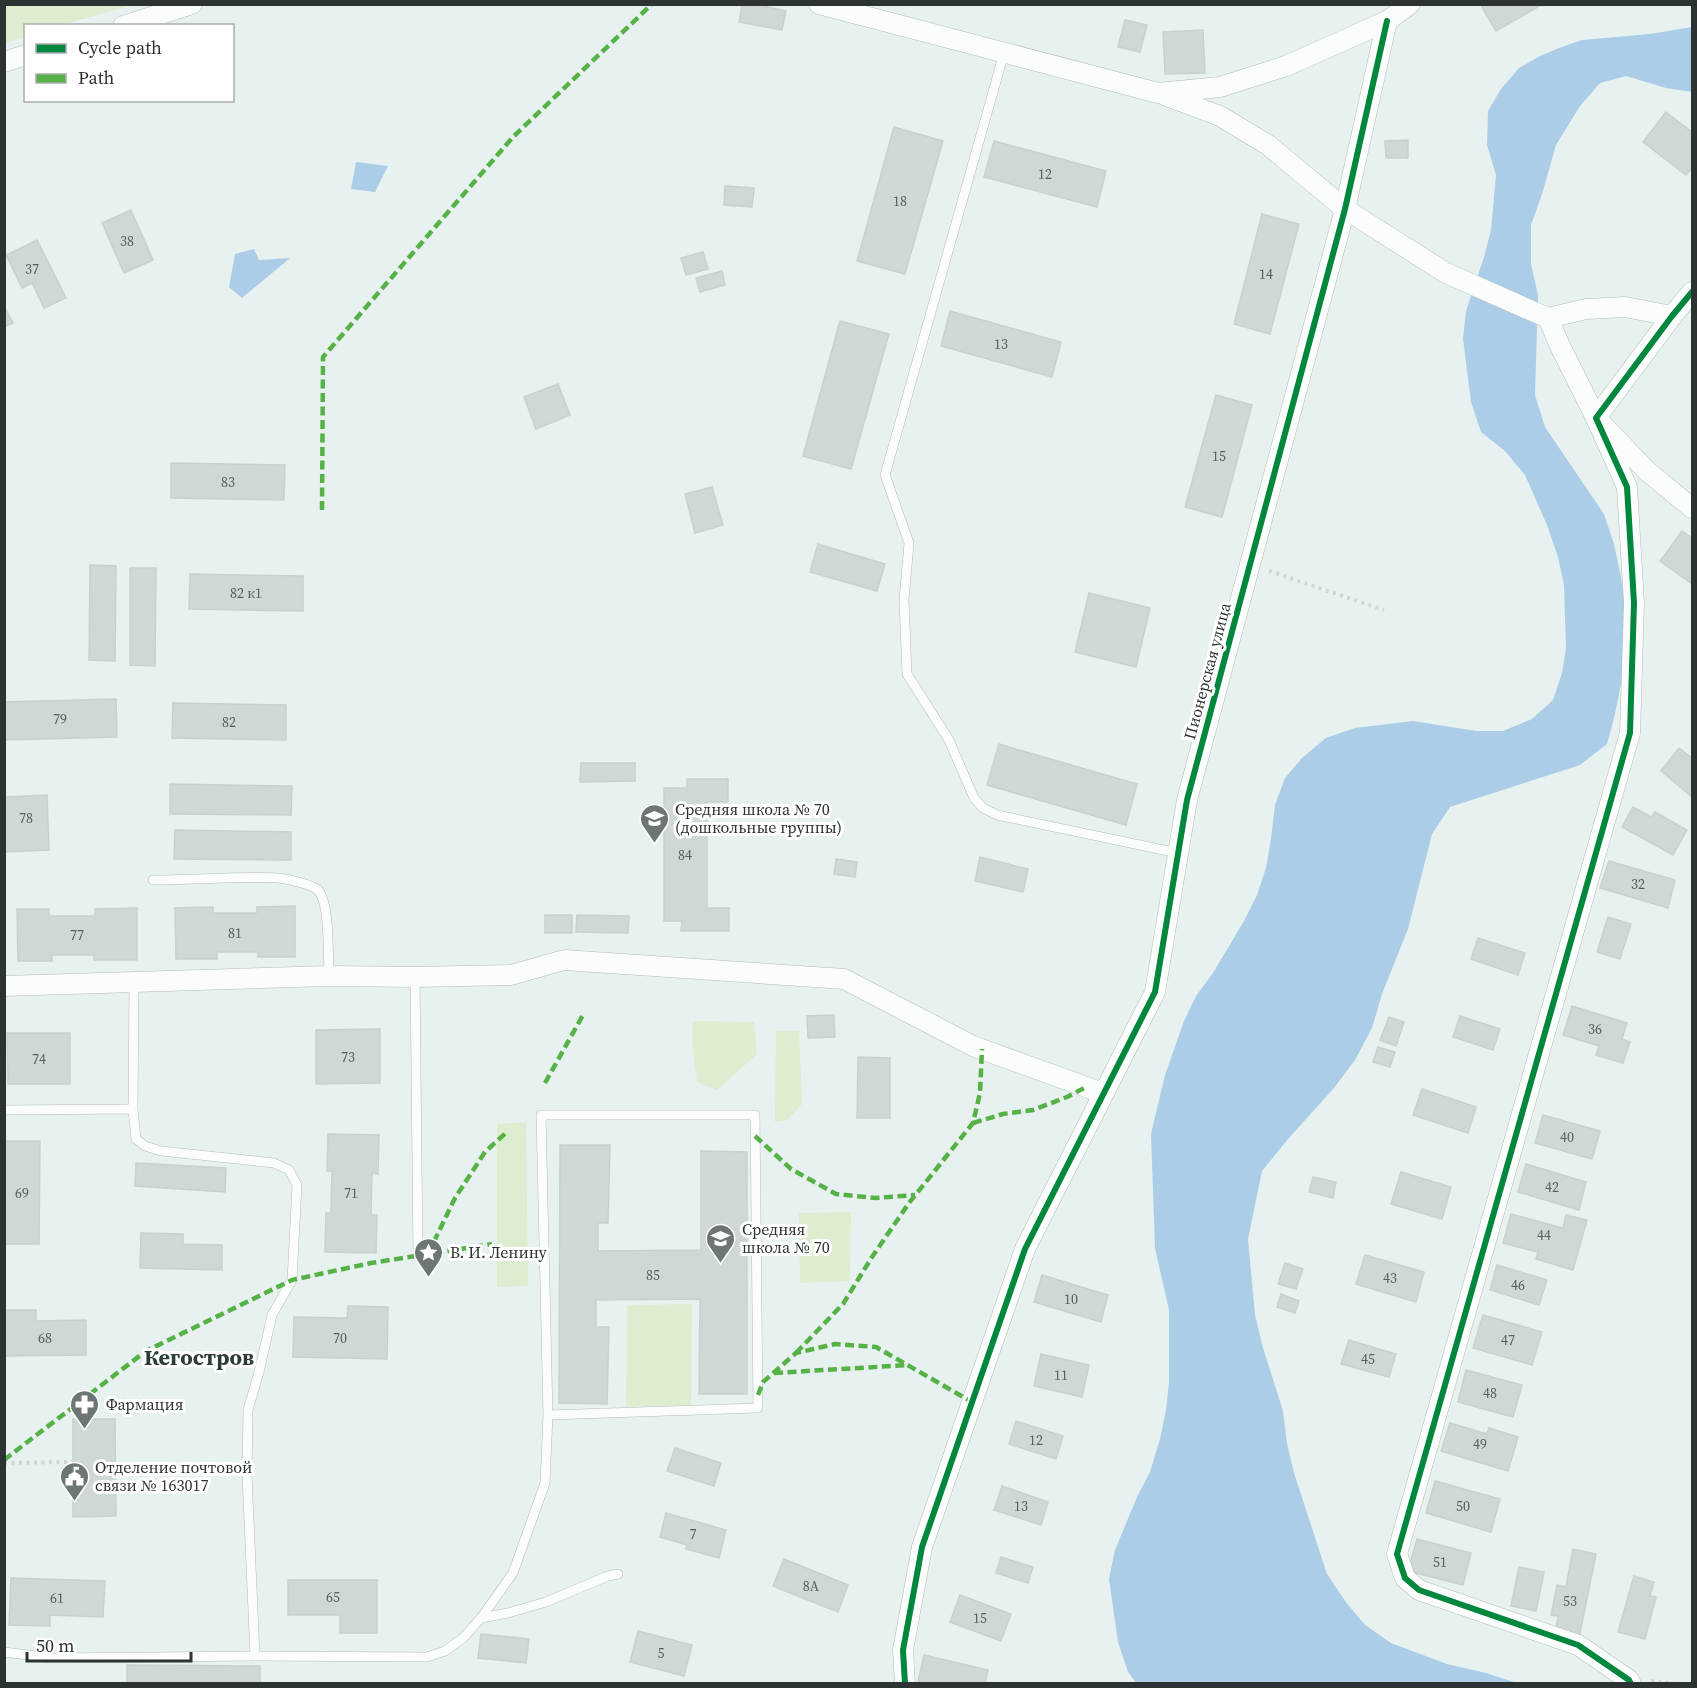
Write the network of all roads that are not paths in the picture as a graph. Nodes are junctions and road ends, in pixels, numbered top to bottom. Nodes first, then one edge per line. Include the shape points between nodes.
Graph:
1 (192, 4) edge
2 (819, 4) edge
3 (1410, 4) edge
4 (1387, 21) junction
5 (129, 24) edge
6 (1004, 52) junction
7 (24, 56) edge
8 (4, 62) edge
9 (1158, 93) junction
10 (1345, 209) junction
11 (1692, 292) edge
12 (1671, 316) junction
13 (1548, 318) junction
14 (1596, 418) junction
15 (1692, 508) edge
16 (1178, 853) junction
17 (153, 880) dead end
18 (329, 976) junction
19 (415, 976) junction
20 (134, 983) junction
21 (4, 986) edge
22 (1103, 1093) junction
23 (133, 1109) junction
24 (4, 1110) edge
25 (418, 1256) dead end
26 (548, 1415) junction
27 (618, 1574) dead end
28 (481, 1618) junction
29 (4, 1652) edge
30 (255, 1656) junction
31 (1630, 1682) edge
32 (905, 1683) edge

1 - 5 street
2 - 6 street
3 - 4 street
4 - 9 street via 1286,66 1220,87
4 - 10 street, Пионерская улица
6 - 9 street
6 - 16 lane via 885,475 909,543 904,600 907,674 949,740 974,798 983,808 998,815
7 - 8 street
9 - 10 street via 1220,116 1268,145
10 - 13 street via 1446,273
10 - 16 street, Пионерская улица via 1186,800
11 - 12 street
12 - 13 street via 1625,308 1586,309
12 - 14 street
13 - 14 street
14 - 15 street via 1647,471
14 - 31 street via 1628,487 1634,603 1630,733 1397,1554 1405,1578 1419,1590 1578,1645
16 - 22 street, Пионерская улица via 1155,992
17 - 18 lane via 280,878 311,885 325,902
18 - 19 street
18 - 20 street
19 - 22 street via 511,975 564,960 844,979 973,1046
19 - 25 lane
20 - 21 street
20 - 23 lane
22 - 32 street, Пионерская улица via 1025,1249 922,1547 903,1650
23 - 24 lane
23 - 30 lane via 136,1139 145,1146 274,1163 289,1170 297,1185 292,1280 272,1315 248,1410
26 - 26 lane via 541,1115 755,1115 758,1408
26 - 28 lane via 544,1483 513,1573
27 - 28 lane via 535,1606
28 - 30 lane via 445,1651 427,1657
29 - 30 lane via 52,1658

